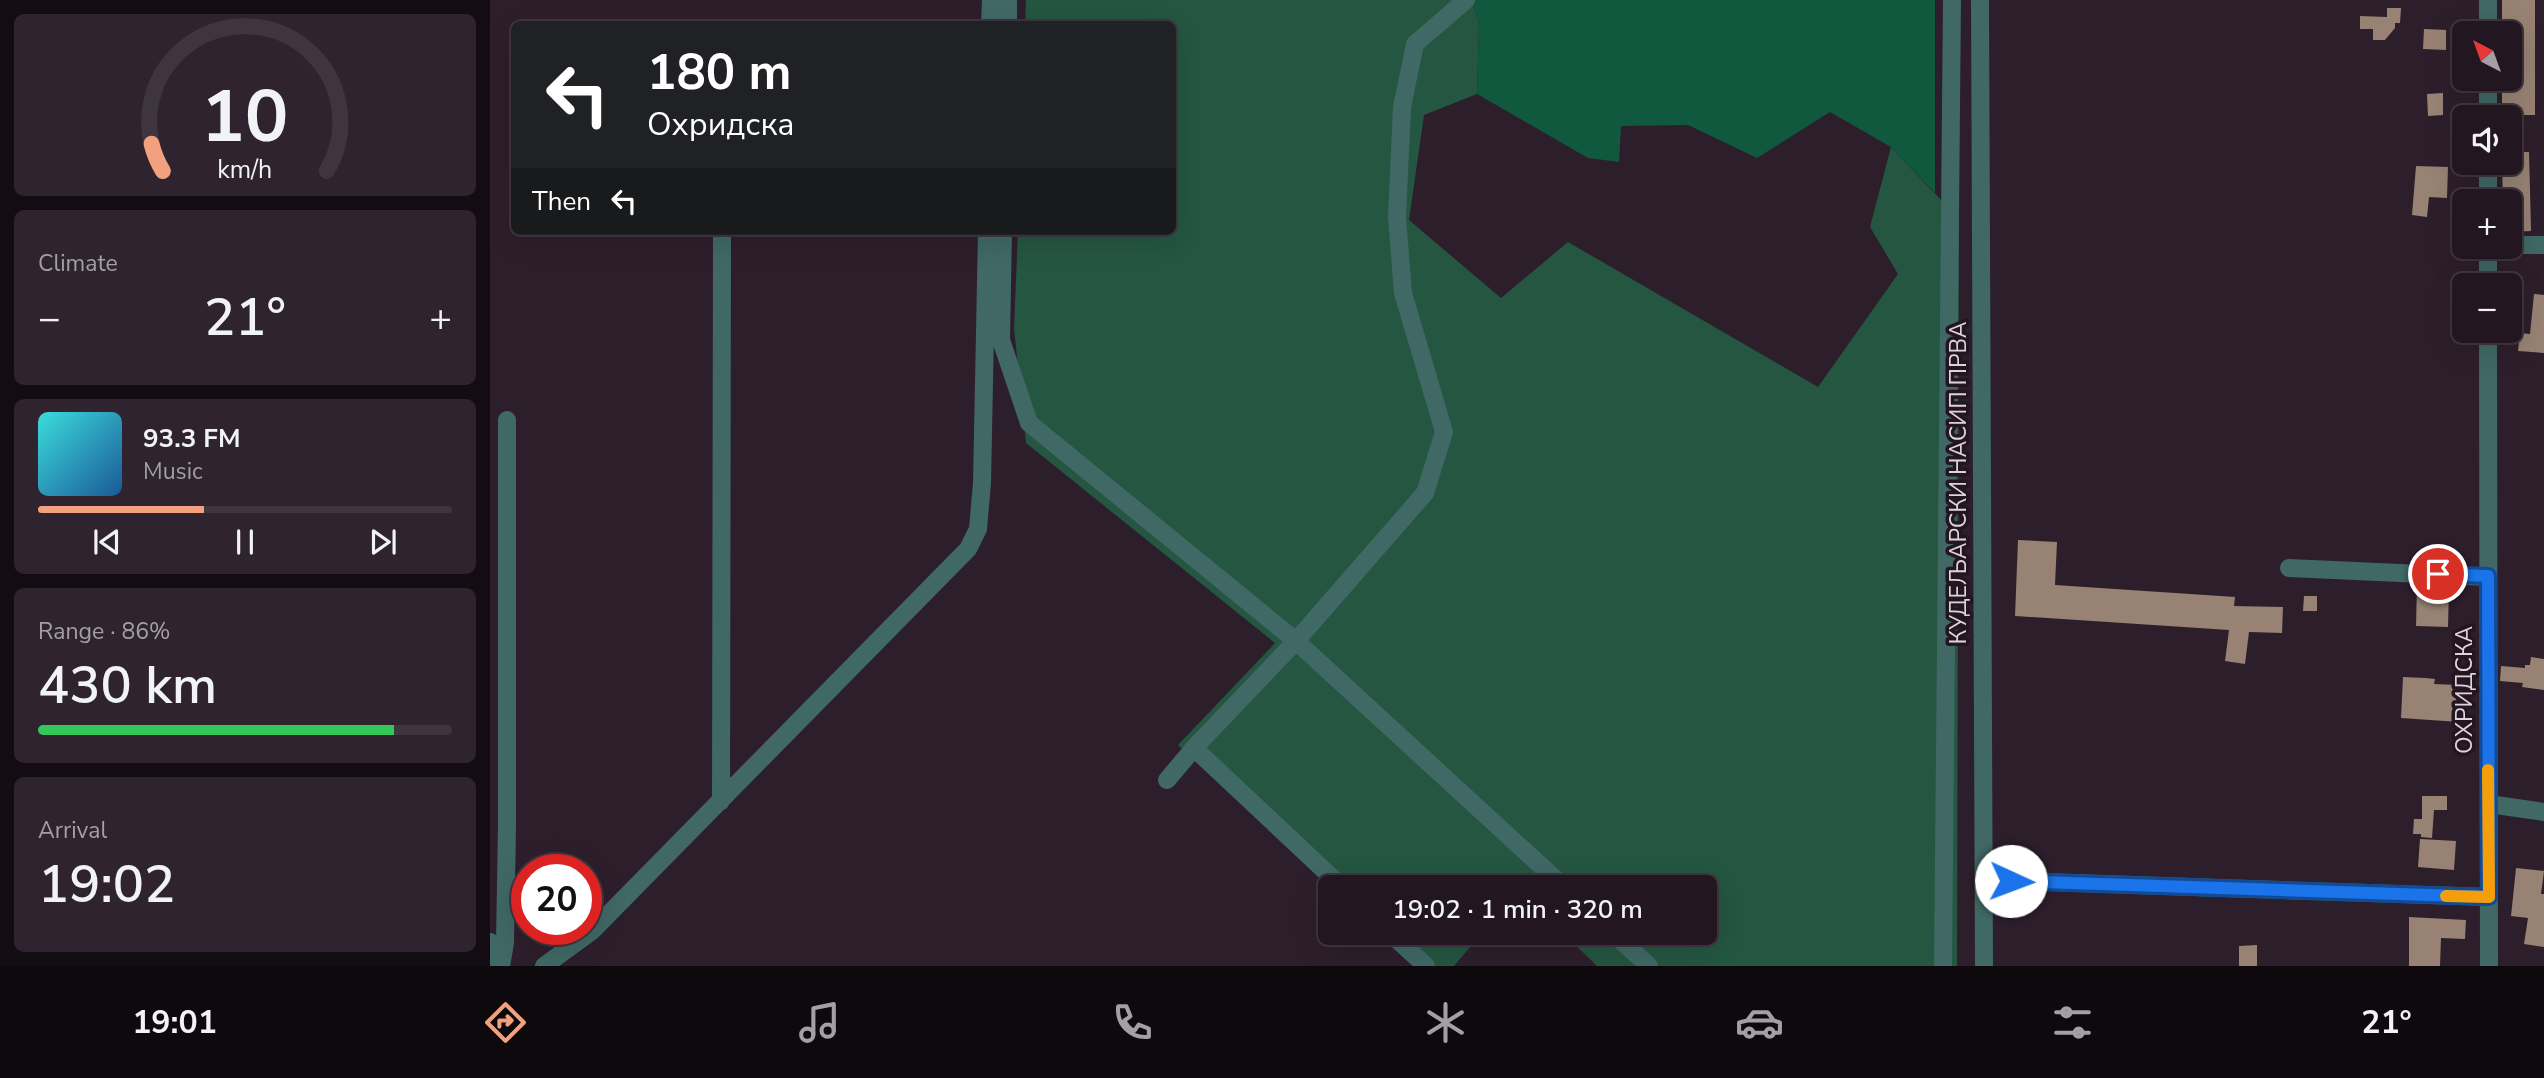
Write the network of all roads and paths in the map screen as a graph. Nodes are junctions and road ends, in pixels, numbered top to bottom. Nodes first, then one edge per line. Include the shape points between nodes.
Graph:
1 (991, 0) edge
2 (1008, 0) edge
3 (1466, 0) edge
4 (1952, 0) edge
5 (1980, 0) edge
6 (2488, 0) edge
7 (990, 21) edge
8 (1008, 21) edge
9 (2488, 21) edge
10 (722, 235) edge
11 (986, 235) edge
12 (1003, 235) edge
13 (2522, 245) edge
14 (2544, 245) edge
15 (2488, 343) edge
16 (507, 420) dead end
17 (2289, 568) dead end
18 (2488, 576) junction
19 (1296, 640) junction
20 (1194, 748) junction
21 (1167, 780) dead end
22 (721, 801) junction
23 (2489, 804) junction
24 (2544, 812) edge
25 (1329, 875) edge
26 (1551, 875) edge
27 (1984, 880) junction
28 (2489, 897) junction
29 (490, 942) edge
30 (1403, 945) edge
31 (1626, 945) edge
32 (499, 966) edge
33 (544, 966) edge
34 (1426, 966) edge
35 (1649, 966) edge
36 (1943, 966) edge
37 (1984, 966) edge
38 (2489, 966) edge

1 - 7 street
2 - 8 street
3 - 19 street via 1415,44 1402,107 1397,217 1404,293 1444,432 1425,493
4 - 36 street
5 - 27 street, КУДЕЉАРСКИ НАСИП ПРВА
6 - 9 street
10 - 22 street
11 - 22 street via 978,529 968,549
12 - 19 street via 1001,340 1029,423
13 - 14 street
15 - 18 street, ОХРИДСКА
16 - 32 street via 507,825 505,943
17 - 18 street
18 - 23 street, ОХРИДСКА
19 - 20 street
19 - 26 street
20 - 21 street
20 - 25 street
22 - 33 street via 592,931
23 - 24 street
23 - 28 street, ОХРИДСКА
27 - 28 street
27 - 37 street, КУДЕЉАРСКИ НАСИП ПРВА
28 - 38 street, ОХРИДСКА
29 - 32 street
30 - 34 street
31 - 35 street

